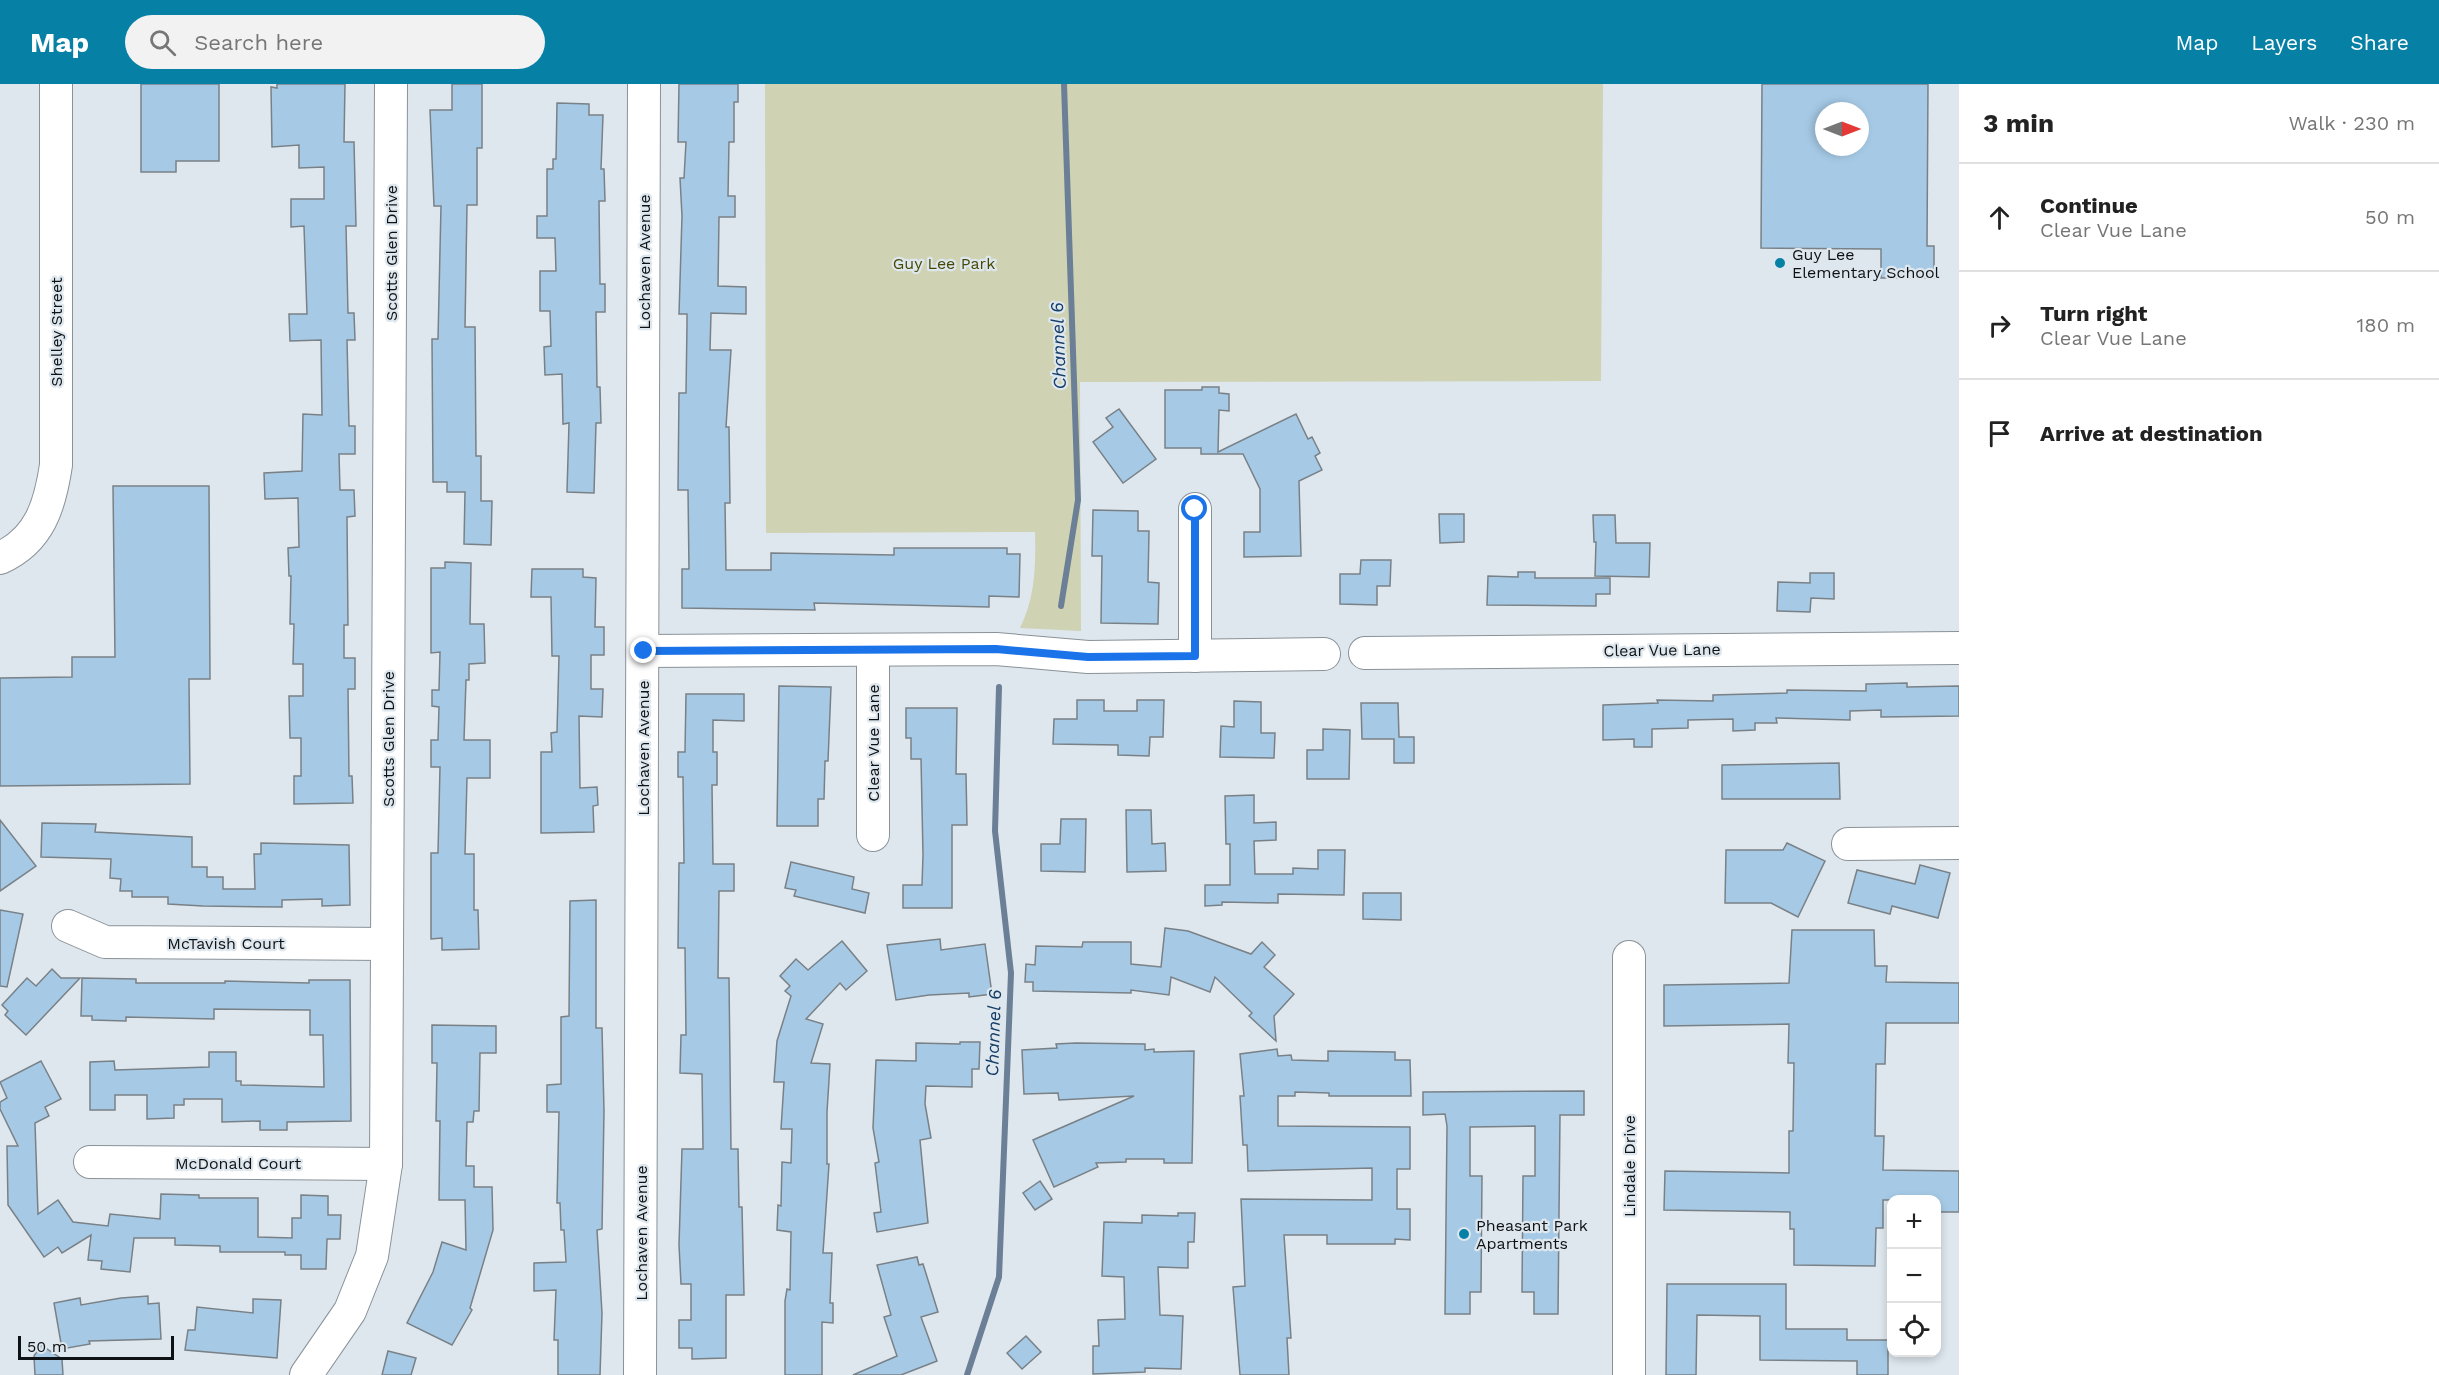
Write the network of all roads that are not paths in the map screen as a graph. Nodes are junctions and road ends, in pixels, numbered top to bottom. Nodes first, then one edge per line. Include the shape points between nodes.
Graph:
1 (56, 84) edge
2 (392, 84) edge
3 (644, 84) edge
4 (1195, 509) dead end
5 (0, 558) edge
6 (1959, 648) edge
7 (644, 651) junction
8 (873, 651) junction
9 (1365, 653) dead end
10 (1324, 654) dead end
11 (1195, 656) junction
12 (873, 835) dead end
13 (1959, 843) edge
14 (1848, 844) dead end
15 (68, 926) dead end
16 (387, 944) junction
17 (1629, 957) dead end
18 (90, 1162) dead end
19 (386, 1164) junction
20 (306, 1375) edge
21 (640, 1375) edge
22 (1629, 1375) edge

1 - 5 street, Shelley Street via 56,465 51,499 41,523 26,542
2 - 16 street, Scotts Glen Drive
3 - 7 street, Lochaven Avenue
4 - 11 street
6 - 9 street, Clear Vue Lane
7 - 8 street
7 - 21 street, Lochaven Avenue
8 - 11 street via 996,649 1088,657
8 - 12 street, Clear Vue Lane
10 - 11 street
13 - 14 street
15 - 16 street, McTavish Court via 105,942
16 - 19 street, Scotts Glen Drive
17 - 22 street, Lindale Drive
18 - 19 street, McDonald Court
19 - 20 street, Scotts Glen Drive via 372,1256 350,1311

